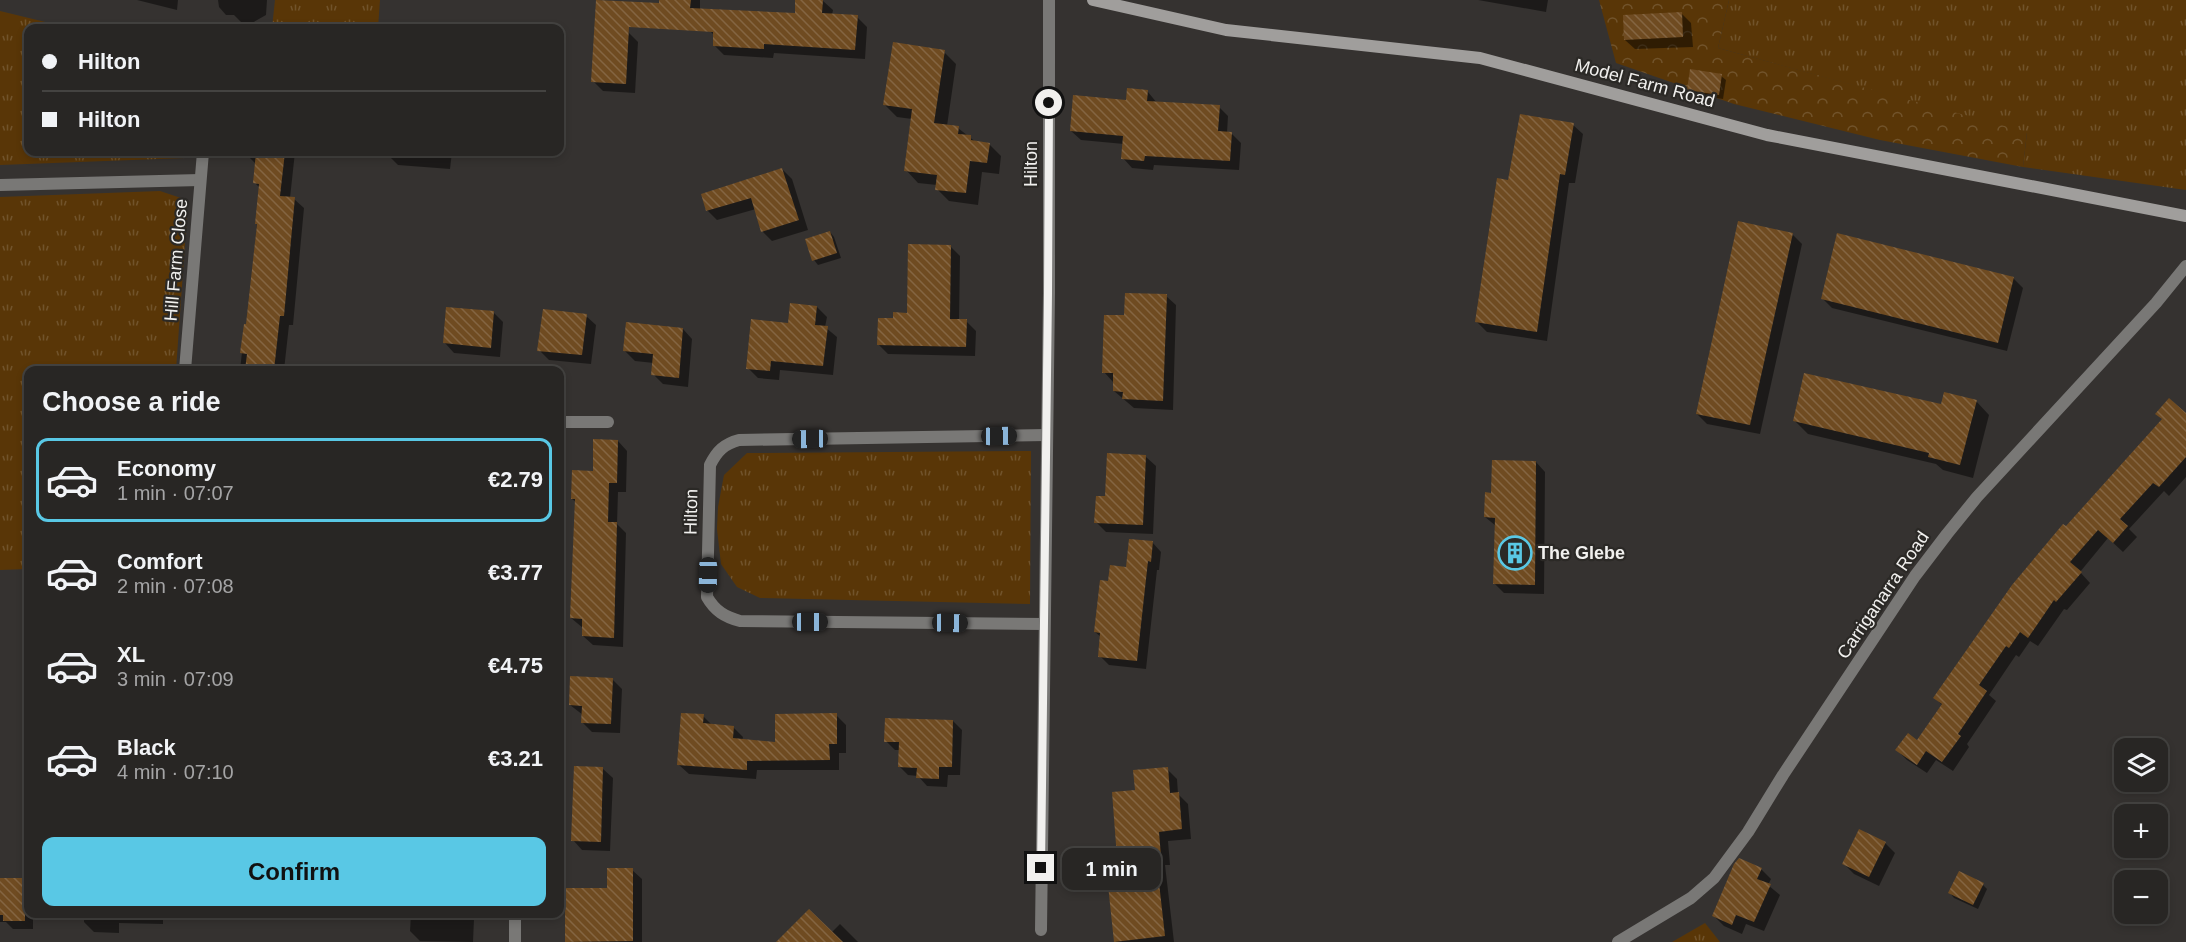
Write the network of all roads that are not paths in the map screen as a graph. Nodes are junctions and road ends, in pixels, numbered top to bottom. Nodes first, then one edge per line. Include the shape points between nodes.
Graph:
1 (1049, 0) edge
2 (1092, 0) edge
3 (203, 156) edge
4 (200, 180) junction
5 (0, 184) edge
6 (2186, 216) edge
7 (2186, 266) edge
8 (185, 366) edge
9 (564, 422) edge
10 (608, 422) dead end
11 (1046, 435) junction
12 (1044, 624) junction
13 (515, 918) edge
14 (1041, 930) dead end
15 (515, 942) edge
16 (1618, 942) edge

1 - 11 street, Hilton
2 - 6 main road, Model Farm Road via 1226,30 1480,58 1767,135
3 - 4 street, Hill Farm Close
4 - 5 street
4 - 8 street, Hill Farm Close
7 - 16 street, Carriganarra Road via 1947,534 1906,589 1749,832 1714,878 1691,898
9 - 10 street
11 - 12 street, Hilton
11 - 12 street, Hilton via 727,443 710,465 707,585 707,597 713,606 730,619 740,621
12 - 14 street, Hilton
13 - 15 street

